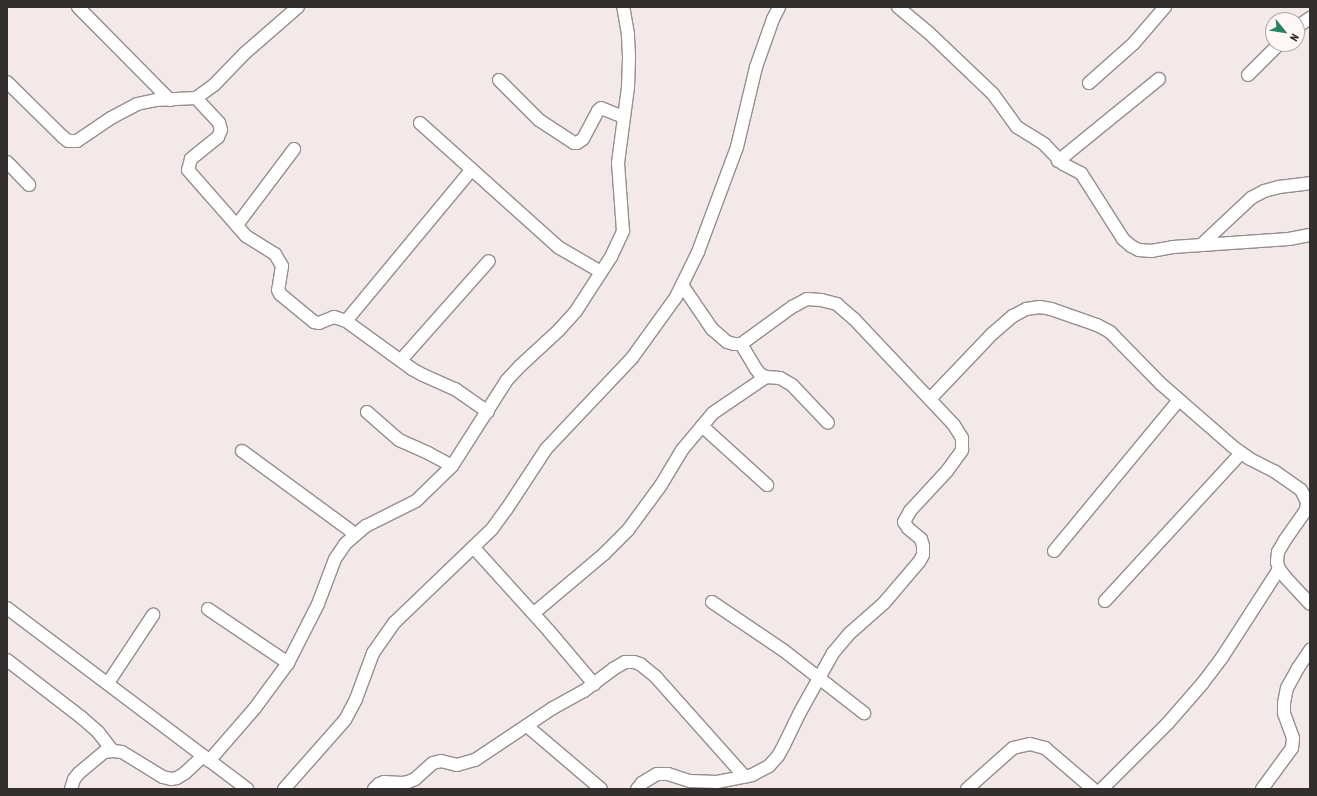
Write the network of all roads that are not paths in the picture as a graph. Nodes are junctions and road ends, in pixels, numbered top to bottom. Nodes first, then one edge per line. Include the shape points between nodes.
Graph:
1 (78, 7) edge
2 (298, 7) edge
3 (623, 7) edge
4 (779, 7) edge
5 (898, 7) edge
6 (1165, 7) edge
7 (1271, 52) edge
8 (1248, 75) dead end
9 (1159, 79) dead end
10 (499, 80) dead end
11 (7, 82) edge
12 (1089, 83) dead end
13 (196, 98) junction
14 (170, 100) junction
15 (623, 117) junction
16 (420, 123) dead end
17 (294, 149) dead end
18 (1058, 161) junction
19 (7, 162) edge
20 (472, 169) junction
21 (1310, 183) edge
22 (29, 185) dead end
23 (237, 225) junction
24 (1310, 235) edge
25 (1201, 245) junction
26 (489, 261) dead end
27 (601, 272) junction
28 (682, 285) junction
29 (346, 321) junction
30 (741, 344) junction
31 (401, 360) junction
32 (766, 377) junction
33 (930, 399) junction
34 (1179, 400) junction
35 (367, 412) dead end
36 (488, 412) junction
37 (828, 423) dead end
38 (702, 426) junction
39 (242, 451) dead end
40 (1241, 453) junction
41 (452, 466) junction
42 (767, 485) dead end
43 (356, 534) junction
44 (474, 548) junction
45 (1054, 551) dead end
46 (1279, 569) junction
47 (712, 602) dead end
48 (1105, 602) dead end
49 (1310, 604) edge
50 (7, 608) edge
51 (208, 609) dead end
52 (534, 614) junction
53 (153, 615) dead end
54 (1310, 650) edge
55 (7, 660) edge
56 (288, 663) junction
57 (818, 677) junction
58 (108, 683) junction
59 (594, 684) junction
60 (864, 713) dead end
61 (527, 726) junction
62 (113, 750) junction
63 (206, 758) junction
64 (745, 777) junction
65 (72, 789) edge
66 (247, 789) edge
67 (284, 789) edge
68 (374, 789) edge
69 (601, 789) edge
70 (637, 789) edge
71 (967, 789) edge
72 (1093, 789) edge
73 (1102, 789) edge
74 (1262, 789) edge

1 - 14 street
2 - 13 street via 245,53 214,85
3 - 15 street via 629,56 628,87
4 - 28 street via 772,18 756,67 737,147 698,252
5 - 18 street via 993,94 1017,127 1044,144
6 - 12 street via 1134,43
7 - 8 street
9 - 18 street
10 - 15 street via 531,114 574,143 583,139 601,108
11 - 14 street via 63,137 73,142 83,139 111,118 137,104
13 - 14 street
13 - 23 street via 219,123 221,130 218,137 191,159 188,170
15 - 27 street via 618,163 623,231
16 - 20 street
17 - 23 street
18 - 25 street via 1081,172 1123,239 1131,246 1150,251
19 - 22 street
20 - 27 street via 558,247
20 - 29 street
21 - 25 street via 1279,187 1251,198
23 - 29 street via 252,240 275,254 282,266 278,290 301,313 319,323 334,317
24 - 25 street via 1289,239
26 - 31 street
27 - 36 street via 576,311 507,380
28 - 30 street via 718,336 726,342
28 - 44 street via 659,323 632,358 546,449 506,510
29 - 31 street
30 - 32 street via 756,369
30 - 33 street via 807,299 837,304
31 - 36 street via 422,375 455,389
32 - 37 street via 780,378 792,385
32 - 38 street via 713,413
33 - 34 street via 1008,320 1026,309 1040,308 1051,309 1110,332
33 - 57 street via 954,425 962,438 962,450 947,471 910,511 904,522 921,539 923,555 911,573 884,603 841,643
34 - 40 street
34 - 45 street
35 - 41 street via 399,440
36 - 41 street
38 - 42 street
38 - 52 street via 682,450 661,485 628,530 600,558
39 - 43 street
40 - 46 street via 1293,484 1301,490 1307,502 1306,510 1278,552 1276,562
40 - 48 street
41 - 43 street via 416,501 366,526
43 - 56 street via 345,544 335,560 318,604
44 - 52 street
44 - 67 street via 394,623 373,653 356,699 345,720
46 - 49 street
46 - 73 street via 1224,656 1202,684 1168,723
47 - 57 street
50 - 58 street
51 - 56 street
52 - 59 street
53 - 58 street
54 - 74 street via 1287,688 1284,703 1284,713 1293,738 1292,748
55 - 62 street via 82,718
56 - 63 street via 255,708
57 - 60 street
57 - 64 street via 778,756 761,771
58 - 63 street
59 - 61 street
59 - 64 street via 625,662 640,664 655,676
61 - 68 street via 475,760 457,765 441,761 433,763 415,779 402,783 384,782
61 - 69 street
62 - 63 street via 122,752 163,777 171,778 177,778
62 - 65 street via 98,755 74,779
63 - 66 street
64 - 70 street via 718,782 699,782 668,774 657,774
71 - 72 street via 1013,748 1030,744 1045,748

